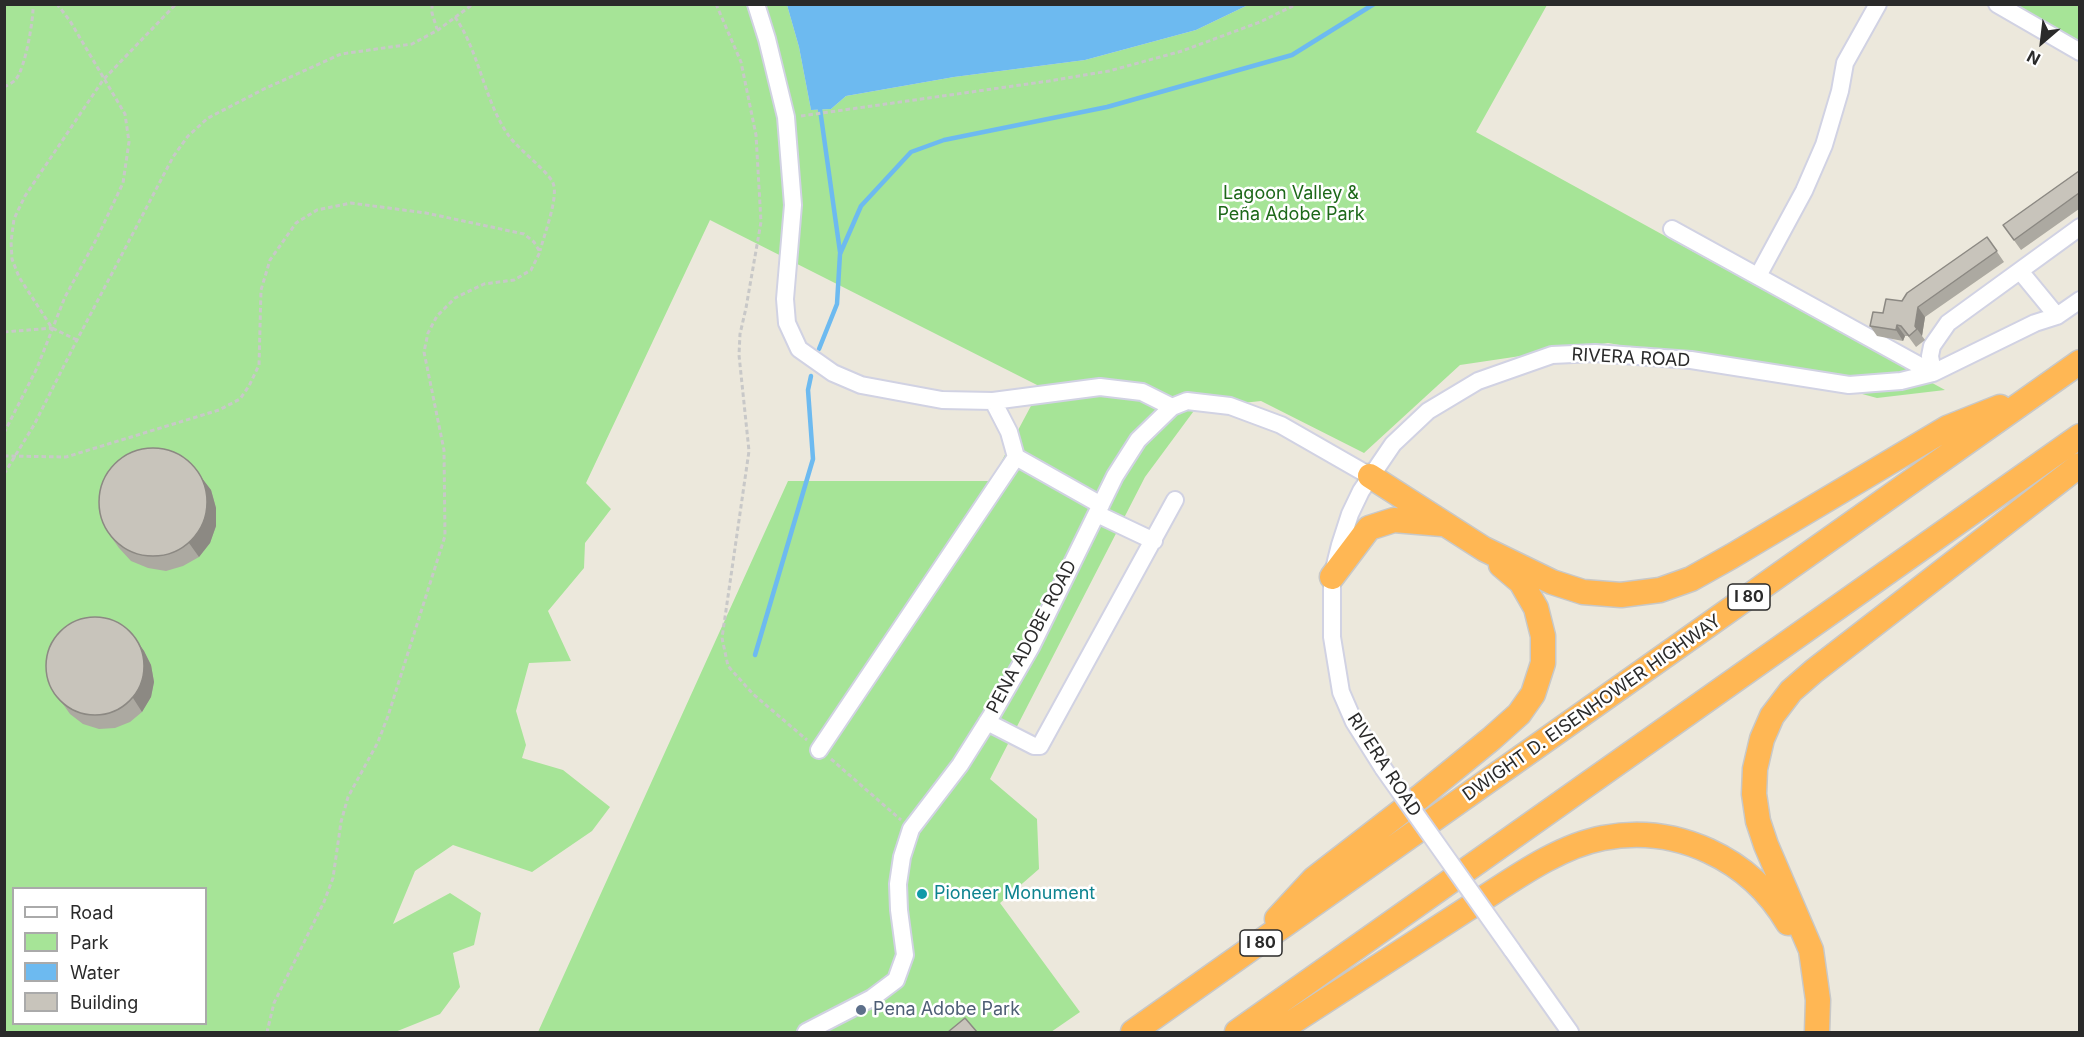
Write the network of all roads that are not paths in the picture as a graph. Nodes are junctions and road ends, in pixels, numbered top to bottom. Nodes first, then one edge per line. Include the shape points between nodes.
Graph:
1 (756, 4) edge
2 (1878, 4) edge
3 (1997, 4) edge
4 (2079, 52) edge
5 (2079, 227) edge
6 (1672, 229) dead end
7 (2020, 271) junction
8 (1758, 276) junction
9 (2079, 300) edge
10 (2057, 316) junction
11 (2079, 362) edge
12 (1933, 373) junction
13 (2037, 393) junction
14 (993, 401) junction
15 (1172, 407) junction
16 (2079, 436) edge
17 (1016, 458) junction
18 (2079, 465) edge
19 (1370, 476) junction
20 (1175, 500) dead end
21 (1099, 509) junction
22 (1445, 524) junction
23 (1154, 541) junction
24 (1484, 549) junction
25 (1332, 578) junction
26 (987, 722) junction
27 (819, 750) road end
28 (1245, 954) junction
29 (1812, 970) junction
30 (806, 1032) edge
31 (1133, 1032) edge
32 (1237, 1032) edge
33 (1269, 1032) edge
34 (1570, 1032) edge
35 (1817, 1032) edge

1 - 14 street via 786,117 793,205 784,299 787,323 799,349 833,373 861,385 942,400
2 - 8 street via 1845,63 1829,128 1808,182
3 - 4 street
5 - 7 street
6 - 8 street
7 - 10 street
7 - 12 street via 1948,323 1932,346
8 - 12 street
9 - 10 street, RIVERA ROAD
10 - 12 street, RIVERA ROAD via 2034,323
11 - 13 highway, DWIGHT D. EISENHOWER HIGHWAY / I 80
12 - 19 street, RIVERA ROAD via 1901,381 1849,385 1691,360 1595,353 1552,355 1478,381 1428,411 1393,444
13 - 24 highway via 1947,428 1732,556 1691,579 1660,590 1621,595 1583,592 1552,582
13 - 28 highway, DWIGHT D. EISENHOWER HIGHWAY / I 80
14 - 15 street via 1100,387 1142,392
14 - 17 street via 1009,432
15 - 19 street via 1187,401 1230,406 1281,425
15 - 21 street, PENA ADOBE ROAD via 1138,440
16 - 32 highway
17 - 21 street
17 - 27 street
18 - 29 highway via 1814,671 1791,691 1772,716 1755,769 1758,821 1810,950
19 - 22 highway
19 - 25 street, RIVERA ROAD via 1350,514
20 - 23 street
21 - 23 street
21 - 26 street, PENA ADOBE ROAD via 1031,647
22 - 24 highway
22 - 25 highway via 1394,520 1369,528
23 - 26 street via 1040,746
24 - 28 highway via 1521,582 1536,608 1543,636 1543,663 1533,694 1519,714 1491,739 1314,879
25 - 34 street, RIVERA ROAD, bridge via 1332,637 1341,692 1354,722
26 - 30 street, PENA ADOBE ROAD via 911,829 898,884 905,955 896,980 872,998
28 - 31 highway, DWIGHT D. EISENHOWER HIGHWAY / I 80
29 - 33 highway via 1780,909 1764,889 1725,858 1680,840 1625,835 1579,844 1552,857 1292,1023
29 - 35 highway via 1818,1000

